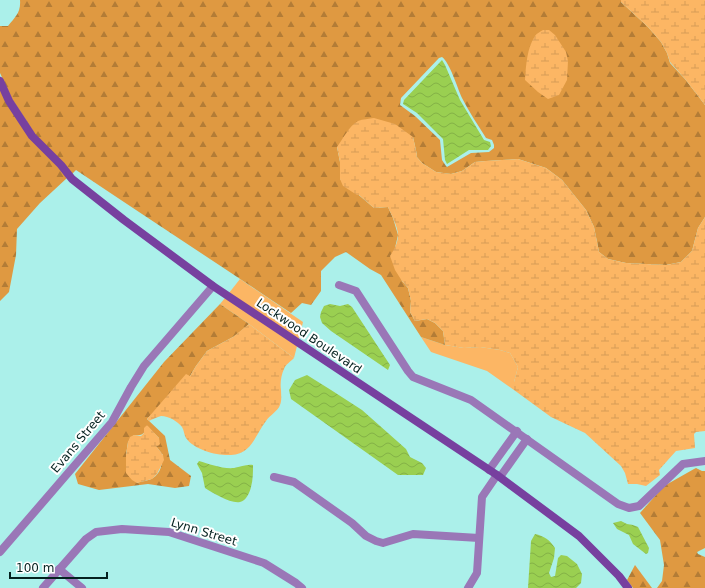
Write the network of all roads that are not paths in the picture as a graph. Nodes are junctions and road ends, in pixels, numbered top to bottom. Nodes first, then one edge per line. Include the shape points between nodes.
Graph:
1 (0, 81) edge
2 (339, 285) dead end
3 (213, 286) junction
4 (517, 432) junction
5 (527, 439) junction
6 (705, 461) edge
7 (489, 470) junction
8 (499, 476) junction
9 (274, 477) dead end
10 (479, 538) junction
11 (0, 552) edge
12 (59, 569) junction
13 (43, 588) edge
14 (82, 588) edge
15 (302, 588) edge
16 (468, 588) edge
17 (628, 588) edge

1 - 3 street, Lockwood Boulevard via 9,101 32,136 72,179
2 - 4 street via 356,291 412,377 471,400
3 - 7 street, Lockwood Boulevard
3 - 11 street, Evans Street via 144,366 112,422
4 - 5 street
4 - 7 street
5 - 6 street via 618,504 629,508 639,506 683,464
5 - 8 street
7 - 8 street, Lockwood Boulevard
8 - 10 street via 482,497
8 - 17 street, Lockwood Boulevard via 579,536
9 - 10 street via 294,482 376,541 383,543 413,534
10 - 16 street via 477,573
12 - 13 street, Lynn Street
12 - 14 street
12 - 15 street, Lynn Street via 86,539 96,532 122,529 170,532 264,563

